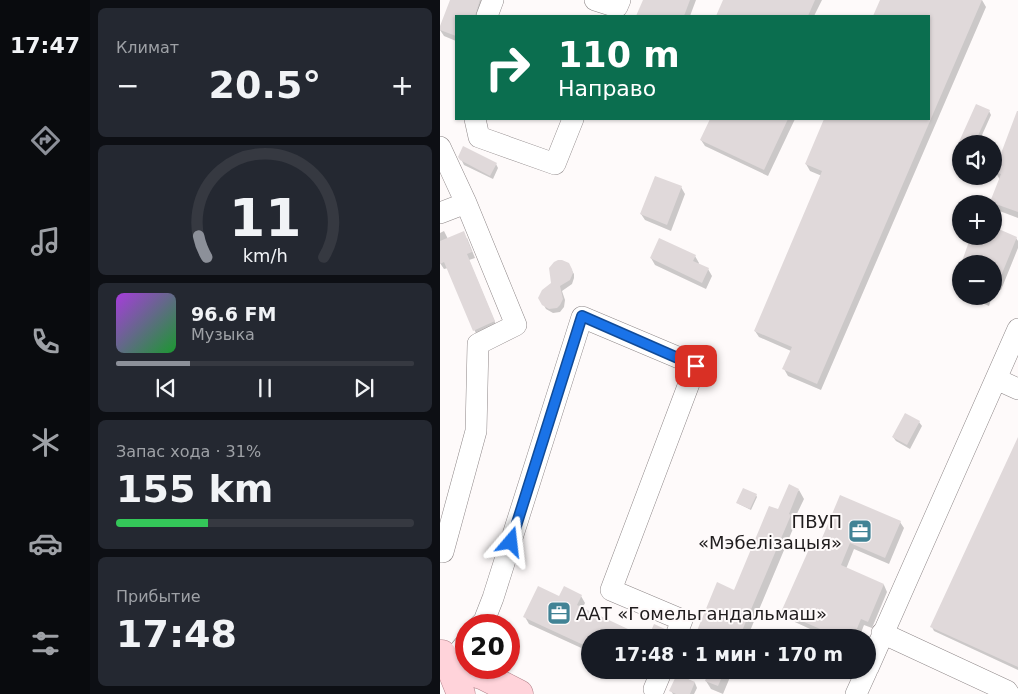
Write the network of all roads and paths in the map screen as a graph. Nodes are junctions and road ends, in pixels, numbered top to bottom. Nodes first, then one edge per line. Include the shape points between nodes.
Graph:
1 (493, 0) edge
2 (596, 0) edge
3 (620, 0) edge
4 (487, 15) edge
5 (474, 120) edge
6 (573, 120) edge
7 (440, 147) edge
8 (466, 203) junction
9 (440, 213) edge
10 (1018, 329) edge
11 (996, 379) junction
12 (1018, 389) edge
13 (443, 552) dead end
14 (487, 614) edge
15 (678, 629) edge
16 (882, 633) junction
17 (876, 647) edge
18 (445, 658) edge
19 (863, 679) edge
20 (448, 694) edge
21 (461, 694) edge
22 (519, 694) edge
23 (856, 694) edge
24 (1009, 694) edge

1 - 4 lane
2 - 3 lane via 617,7
5 - 6 lane via 479,137 555,164
7 - 8 lane
8 - 9 lane
8 - 13 lane via 516,325 478,344 476,431
10 - 11 lane
11 - 12 lane
11 - 16 lane
14 - 15 lane via 582,316 696,366 611,590 682,620
16 - 17 lane
16 - 24 lane
18 - 20 main road
18 - 21 main road
18 - 22 main road
19 - 23 lane

